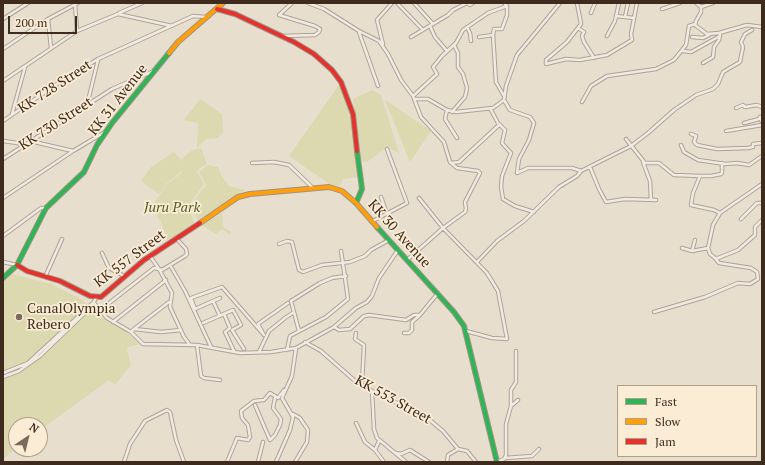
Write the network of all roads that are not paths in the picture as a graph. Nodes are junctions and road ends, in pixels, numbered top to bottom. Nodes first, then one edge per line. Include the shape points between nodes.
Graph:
1 (28, 3) edge
2 (142, 3) edge
3 (223, 3) edge
4 (292, 3) edge
5 (308, 3) edge
6 (392, 3) edge
7 (397, 3) edge
8 (414, 3) edge
9 (473, 3) edge
10 (504, 3) edge
11 (560, 3) edge
12 (577, 3) edge
13 (595, 3) edge
14 (619, 3) edge
15 (628, 3) edge
16 (637, 3) edge
17 (680, 3) edge
18 (696, 3) edge
19 (713, 3) edge
20 (76, 4) edge
21 (507, 6) junction
22 (701, 7) junction
23 (217, 9) junction
24 (662, 9) dead end
25 (591, 13) dead end
26 (118, 14) junction
27 (616, 16) junction
28 (207, 17) junction
29 (625, 17) junction
30 (634, 18) junction
31 (3, 19) edge
32 (48, 19) junction
33 (433, 24) junction
34 (695, 24) junction
35 (172, 26) junction
36 (430, 26) junction
37 (467, 27) junction
38 (762, 27) edge
39 (578, 28) junction
40 (423, 30) junction
41 (752, 30) dead end
42 (78, 31) junction
43 (359, 31) junction
44 (709, 34) junction
45 (493, 35) junction
46 (719, 35) junction
47 (280, 36) junction
48 (607, 36) dead end
49 (411, 37) dead end
50 (479, 37) dead end
51 (692, 37) dead end
52 (471, 41) dead end
53 (454, 45) junction
54 (383, 46) junction
55 (51, 48) junction
56 (3, 49) edge
57 (447, 51) junction
58 (683, 51) junction
59 (594, 58) junction
60 (98, 59) junction
61 (703, 63) dead end
62 (25, 66) junction
63 (154, 71) junction
64 (3, 81) edge
65 (378, 86) dead end
66 (413, 96) junction
67 (504, 98) junction
68 (415, 99) junction
69 (582, 102) dead end
70 (87, 104) junction
71 (762, 107) edge
72 (490, 108) junction
73 (736, 108) dead end
74 (447, 110) junction
75 (452, 112) junction
76 (12, 115) junction
77 (761, 117) edge
78 (3, 122) edge
79 (762, 122) edge
80 (744, 123) dead end
81 (499, 124) junction
82 (762, 125) edge
83 (726, 131) dead end
84 (105, 132) junction
85 (691, 134) dead end
86 (457, 138) dead end
87 (626, 138) dead end
88 (3, 141) edge
89 (30, 141) junction
90 (762, 143) edge
91 (25, 144) junction
92 (681, 145) dead end
93 (631, 146) junction
94 (387, 149) dead end
95 (73, 151) junction
96 (762, 156) edge
97 (3, 159) edge
98 (450, 162) junction
99 (643, 162) junction
100 (252, 163) dead end
101 (722, 163) junction
102 (590, 167) junction
103 (581, 171) junction
104 (699, 176) junction
105 (762, 184) edge
106 (313, 188) junction
107 (381, 197) dead end
108 (3, 198) edge
109 (419, 198) dead end
110 (651, 200) junction
111 (656, 200) dead end
112 (356, 203) junction
113 (762, 203) edge
114 (46, 208) junction
115 (534, 212) junction
116 (720, 213) junction
117 (387, 214) junction
118 (741, 219) dead end
119 (762, 220) edge
120 (373, 221) junction
121 (443, 228) junction
122 (3, 236) edge
123 (176, 238) junction
124 (62, 239) dead end
125 (389, 240) junction
126 (695, 240) dead end
127 (279, 244) dead end
128 (682, 248) dead end
129 (708, 248) junction
130 (398, 250) junction
131 (692, 251) junction
132 (341, 252) dead end
133 (102, 253) dead end
134 (150, 256) junction
135 (715, 258) junction
136 (407, 260) junction
137 (3, 262) edge
138 (477, 262) junction
139 (343, 264) junction
140 (17, 265) junction
141 (170, 265) junction
142 (159, 269) junction
143 (124, 276) junction
144 (346, 276) junction
145 (45, 277) junction
146 (3, 278) edge
147 (166, 280) junction
148 (438, 293) junction
149 (96, 298) junction
150 (220, 298) dead end
151 (213, 301) junction
152 (170, 302) junction
153 (94, 303) junction
154 (288, 303) dead end
155 (99, 311) junction
156 (294, 312) junction
157 (654, 312) dead end
158 (224, 314) junction
159 (220, 316) junction
160 (419, 316) junction
161 (113, 322) junction
162 (202, 323) dead end
163 (334, 327) junction
164 (134, 329) junction
165 (181, 330) junction
166 (299, 331) junction
167 (466, 331) junction
168 (131, 332) junction
169 (404, 332) dead end
170 (356, 333) dead end
171 (305, 342) junction
172 (190, 345) junction
173 (197, 346) junction
174 (211, 347) junction
175 (296, 348) junction
176 (244, 349) dead end
177 (287, 350) junction
178 (234, 351) junction
179 (516, 351) dead end
180 (259, 352) junction
181 (3, 375) edge
182 (220, 380) dead end
183 (362, 384) junction
184 (286, 388) junction
185 (372, 391) junction
186 (275, 398) junction
187 (518, 400) dead end
188 (255, 405) dead end
189 (511, 406) junction
190 (292, 414) junction
191 (356, 423) dead end
192 (379, 441) junction
193 (262, 442) dead end
194 (458, 449) junction
195 (539, 449) dead end
196 (375, 450) junction
197 (396, 452) junction
198 (504, 458) junction
199 (124, 462) edge
200 (184, 462) edge
201 (227, 462) edge
202 (258, 462) edge
203 (276, 462) edge
204 (295, 462) edge
205 (384, 462) edge
206 (406, 462) edge
207 (429, 462) edge
208 (447, 462) edge
209 (476, 462) edge
210 (497, 462) edge

1 - 31 street
2 - 26 street
3 - 23 main road, KK 31 Avenue
4 - 47 street via 279,15 315,26 320,29 319,32 315,35
5 - 43 street via 324,9
6 - 54 street via 377,20
7 - 40 street
8 - 33 street
9 - 33 street via 453,10
10 - 21 street
11 - 67 street via 517,55
12 - 39 street via 582,21
13 - 25 street
14 - 27 street
15 - 29 street
16 - 30 street
17 - 24 street
18 - 22 street
19 - 22 street
20 - 32 street
20 - 42 street
21 - 37 street via 488,13
21 - 45 street via 502,29 494,29
22 - 34 street
23 - 28 main road, KK 31 Avenue
23 - 47 main road, KK 30 Avenue via 235,14
26 - 35 street
26 - 42 street
27 - 29 street
27 - 48 street
28 - 35 street, KK 728 Street via 195,16
28 - 63 main road, KK 31 Avenue via 178,42
29 - 30 street
30 - 59 street via 632,40 612,53
32 - 55 street
32 - 56 street
33 - 36 street
34 - 44 street
34 - 58 street via 690,26
35 - 60 street, KK 728 Street
36 - 40 street
36 - 57 street via 437,40
37 - 52 street
37 - 53 street
38 - 46 street via 747,25
39 - 59 street via 584,32 584,42
39 - 59 street via 544,63
40 - 49 street
41 - 93 street via 745,34 741,42 743,47 740,62 723,72 718,84 674,110
42 - 55 street
43 - 54 street via 376,39
43 - 65 street
44 - 46 street
44 - 51 street via 704,38
45 - 50 street
45 - 67 street via 496,82
46 - 58 street via 691,52
46 - 61 street via 713,57
47 - 112 main road, KK 30 Avenue via 322,61 336,76 348,98 353,114 361,184 361,193
53 - 57 street
53 - 75 street via 458,53 458,67 467,88 465,97
54 - 66 street via 397,74
55 - 62 street
57 - 66 street via 433,67 437,74
58 - 69 street via 674,60 656,69 607,76 595,82
60 - 70 street, KK 728 Street
60 - 76 street, KK 728 Street
62 - 64 street
62 - 76 street, KK 728 Street
63 - 70 street, KK 730 Street via 112,89
63 - 84 main road, KK 31 Avenue
66 - 68 street
67 - 72 street
67 - 103 street via 510,110 530,117 534,123 517,173 528,168 568,167
68 - 74 street via 428,99
68 - 98 street via 421,117 444,142
70 - 89 street, KK 730 Street
71 - 73 street via 743,105
72 - 75 street
72 - 81 street
74 - 75 street
74 - 86 street via 445,118
76 - 78 street, KK 728 Street
77 - 79 street
77 - 80 street
81 - 98 street via 459,162
81 - 115 street via 505,130 502,143 511,153 502,176 503,199
82 - 83 street
84 - 95 street
84 - 114 main road, KK 31 Avenue via 84,172
85 - 90 street via 696,136 694,142 697,145 717,149 748,148 753,147 753,144
87 - 93 street
88 - 91 street
89 - 91 street, KK 730 Street
89 - 95 street
91 - 97 street, KK 730 Street
92 - 101 street via 684,152 698,160
93 - 99 street
93 - 102 street
94 - 117 street via 407,203
95 - 108 street
96 - 101 street via 749,165
98 - 121 street via 457,168 478,171 480,176 465,202 466,211
99 - 104 street via 659,163 674,175
99 - 110 street via 650,181
100 - 106 street via 274,162 289,165
101 - 104 street via 721,174
102 - 103 street
102 - 110 street via 606,202 625,199
103 - 115 street via 552,192
104 - 116 street via 691,205
105 - 116 street
106 - 112 main road, KK 557 Street via 336,189
106 - 123 main road, KK 557 Street via 244,195
107 - 117 street
109 - 121 street
110 - 111 street
112 - 120 main road, KK 30 Avenue
113 - 118 street via 757,203
114 - 122 street via 42,208
114 - 140 main road, KK 31 Avenue
115 - 138 street via 497,241
116 - 129 street via 713,225
117 - 120 street
119 - 135 street via 755,227 754,236 738,250
120 - 125 main road, KK 30 Avenue
121 - 136 street
121 - 138 street
123 - 134 main road, KK 557 Street
123 - 141 street via 186,249 187,254
124 - 145 street
125 - 130 main road, KK 30 Avenue
125 - 139 street via 365,256
126 - 131 street
127 - 139 street via 292,242 301,272 322,265
128 - 131 street
129 - 131 street
129 - 135 street
130 - 136 main road, KK 30 Avenue
130 - 163 street via 379,278 370,299
132 - 139 street
133 - 143 street via 109,268
134 - 142 street
134 - 143 main road, KK 557 Street
135 - 157 street via 719,263 751,268 757,272 758,279 750,284 738,283 705,297
136 - 148 main road, KK 30 Avenue
137 - 140 street
138 - 167 street via 494,281 508,337 492,338
139 - 144 street
140 - 145 main road
140 - 146 main road, KK 31 Avenue
141 - 142 street
141 - 174 street
142 - 147 street
142 - 155 street via 154,268
143 - 149 main road, KK 557 Street via 106,294
144 - 156 street via 320,283 295,298 292,301
144 - 166 street via 348,299 345,303 326,317
145 - 149 main road via 60,281
147 - 152 street via 173,296
147 - 161 street
148 - 160 street
148 - 167 main road, KK 30 Avenue via 459,318
149 - 153 street, KK 557 Street
150 - 151 street
151 - 154 street via 195,309 191,298 222,287 264,335 258,324
151 - 159 street
152 - 164 street
152 - 165 street
153 - 155 street
153 - 181 street via 29,365
155 - 161 street
156 - 166 street
156 - 180 street via 269,331
158 - 159 street
158 - 176 street via 233,310 241,325 232,330
158 - 178 street via 230,328 225,332
159 - 162 street
160 - 163 street via 414,315 402,320 369,315 364,316 350,329 339,330
160 - 169 street via 412,322 413,328 410,333
161 - 168 street
163 - 171 street
164 - 165 street
164 - 168 street
165 - 172 street
166 - 177 street via 290,336
167 - 210 main road, KK 30 Avenue
168 - 172 street via 143,344
170 - 183 street via 355,339 364,344
171 - 175 street
171 - 183 street, KK 553 Street via 322,351
172 - 173 street
173 - 174 street
173 - 182 street via 203,378
174 - 178 street
175 - 177 street
175 - 184 street via 292,376
177 - 180 street
178 - 180 street
179 - 189 street via 516,382 511,390
183 - 185 street, KK 553 Street
184 - 186 street via 278,398
184 - 190 street via 282,401
185 - 192 street via 374,428
185 - 194 street, KK 553 Street via 426,417 443,431
186 - 188 street via 273,408 281,420 276,435 270,440
186 - 201 street via 270,393 264,400 254,401 241,411 250,438 237,438
187 - 189 street
189 - 198 street via 506,424
190 - 203 street via 290,430
190 - 204 street via 300,418 308,430 307,442
191 - 196 street via 365,442
192 - 196 street
192 - 197 street
193 - 202 street
194 - 208 street via 448,455
194 - 209 street, KK 553 Street via 468,451
195 - 198 street via 532,456
196 - 205 street
197 - 206 street
197 - 207 street via 401,454 410,450
198 - 210 street
199 - 200 street via 130,444 145,421 167,410 170,412

